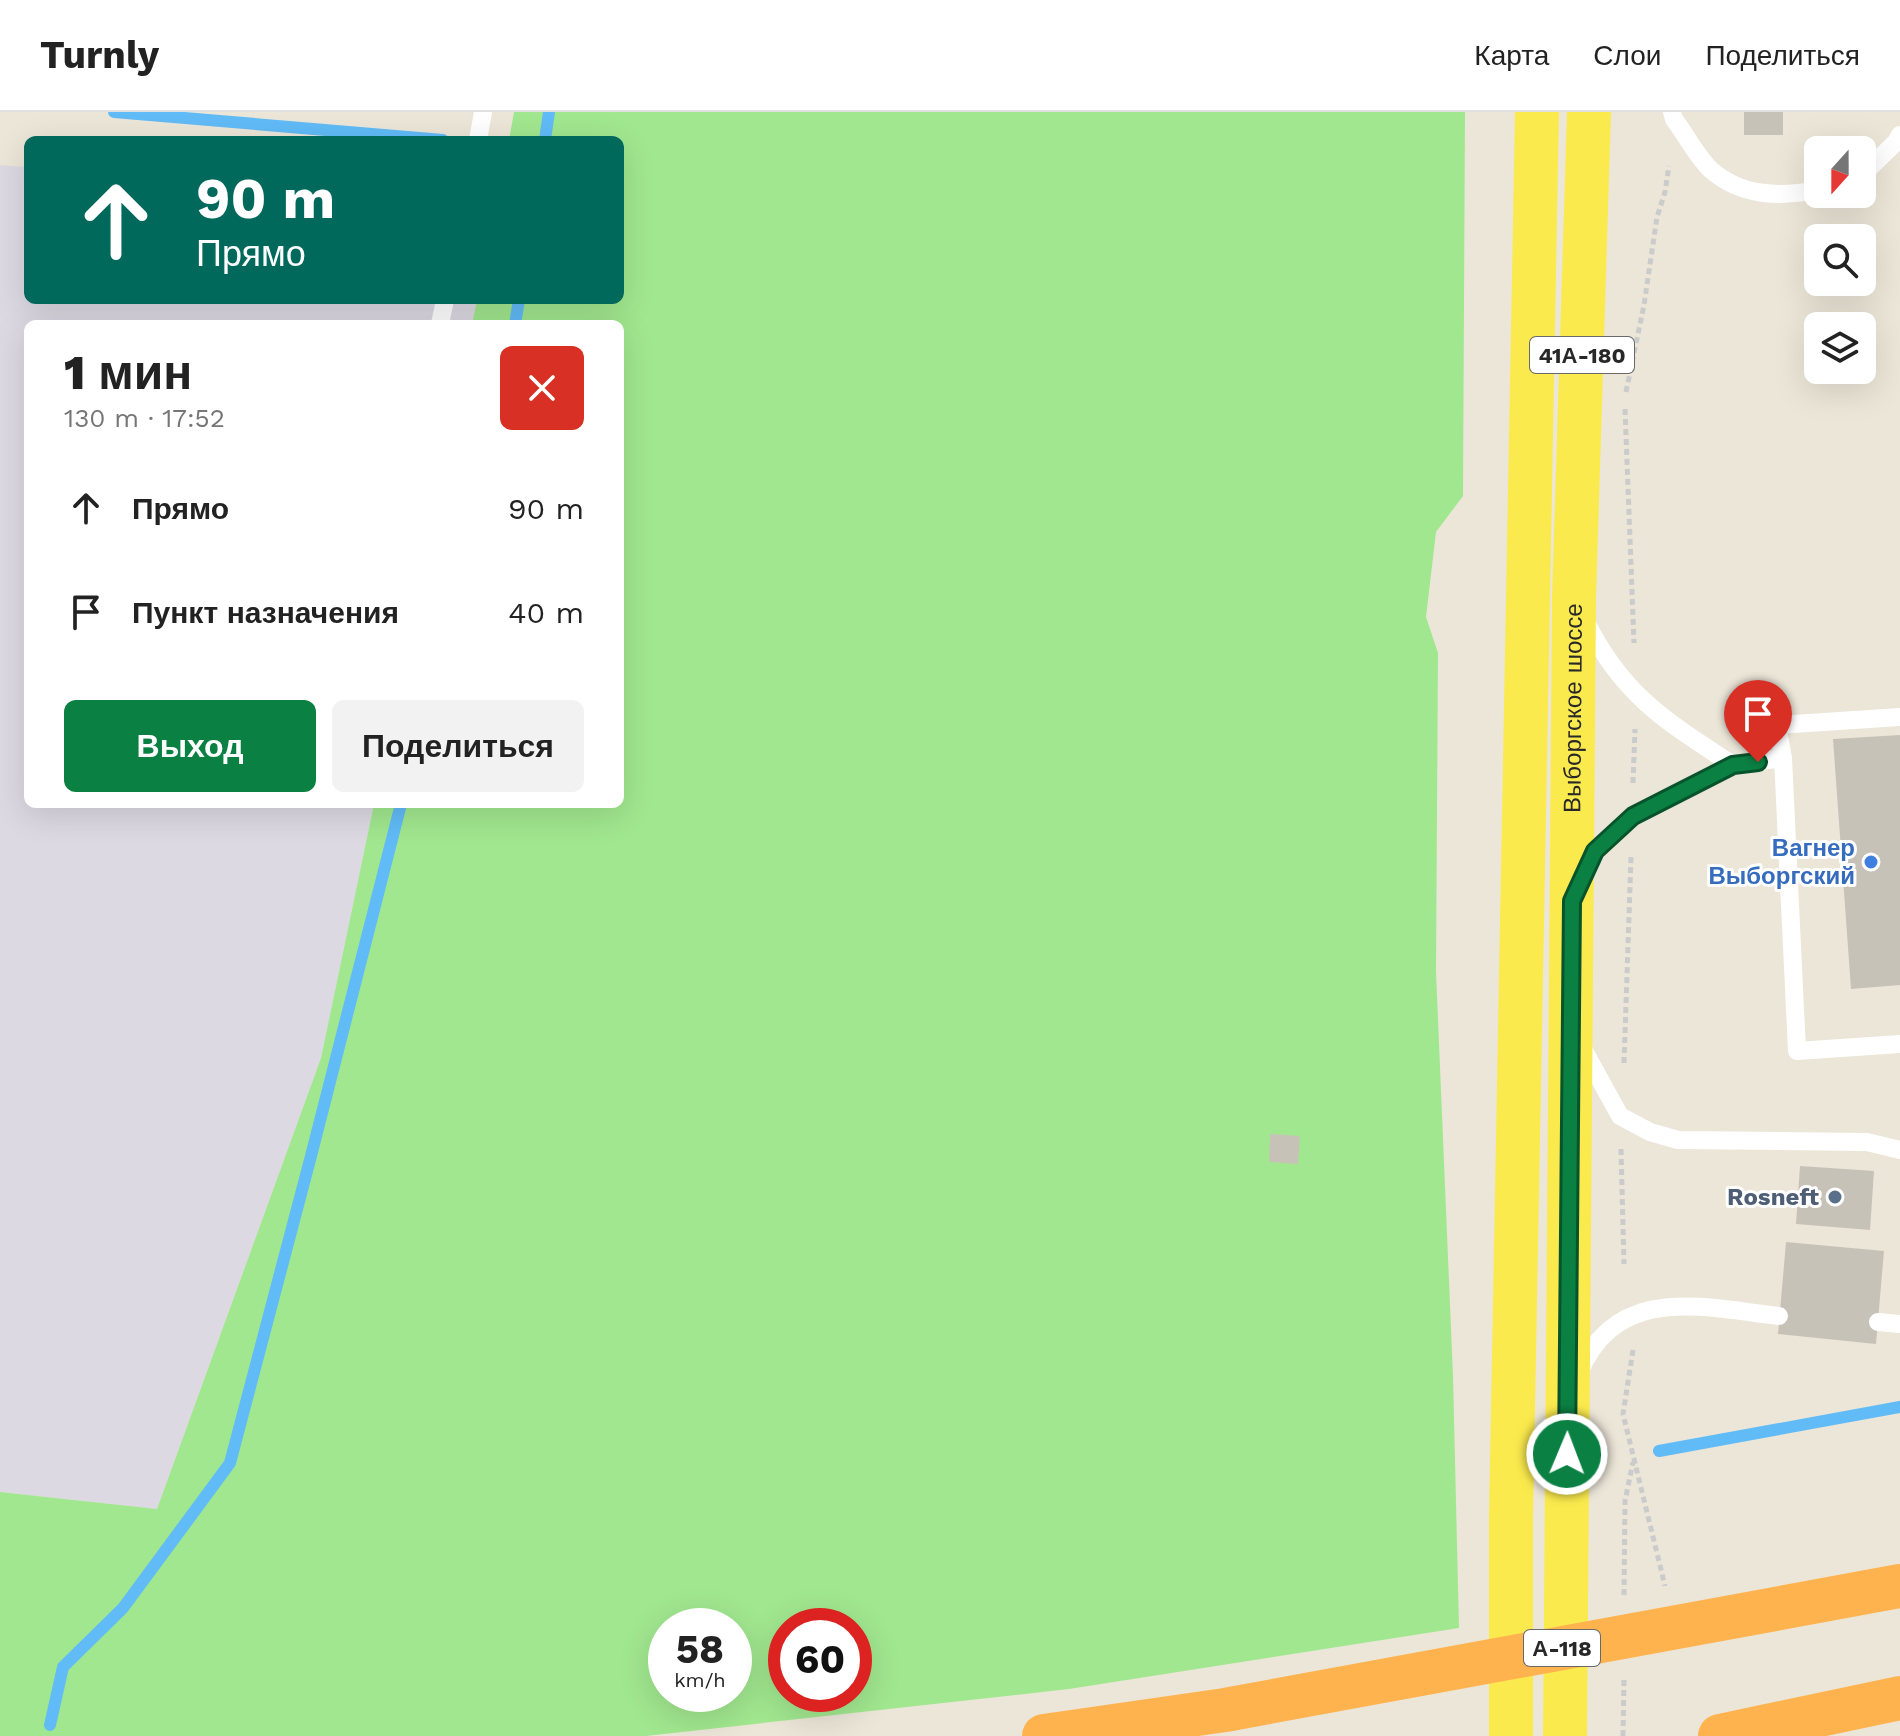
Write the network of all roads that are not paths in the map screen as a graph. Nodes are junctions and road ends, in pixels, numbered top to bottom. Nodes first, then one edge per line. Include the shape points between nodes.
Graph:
1 (483, 112) edge
2 (1537, 112) edge
3 (1589, 112) edge
4 (1672, 112) edge
5 (1900, 135) edge
6 (479, 136) edge
7 (1876, 161) edge
8 (1804, 192) edge
9 (1574, 598) junction
10 (1900, 717) edge
11 (1783, 758) junction
12 (1733, 765) junction
13 (1572, 901) junction
14 (1572, 1029) junction
15 (1900, 1044) edge
16 (1900, 1150) edge
17 (1779, 1316) dead end
18 (1878, 1322) dead end
19 (1900, 1324) edge
20 (1568, 1400) junction
21 (1900, 1586) edge
22 (1900, 1698) edge
23 (1044, 1736) edge
24 (1511, 1736) edge
25 (1565, 1736) edge
26 (1720, 1736) edge

1 - 6 lane
2 - 24 main road, Выборгское шоссе / 41А-180
3 - 9 main road, Выборгское шоссе / 41А-180
4 - 8 lane via 1709,168 1737,188
5 - 7 lane
9 - 12 lane via 1598,647 1636,696
9 - 13 main road, Выборгское шоссе / 41А-180
10 - 11 lane via 1777,725
11 - 12 lane
11 - 15 lane via 1797,1051
12 - 13 lane via 1633,816 1595,851
13 - 14 main road, Выборгское шоссе / 41А-180
14 - 16 lane via 1620,1116 1650,1132 1678,1140 1867,1142
14 - 20 main road, Выборгское шоссе / 41А-180
17 - 20 lane via 1677,1304 1645,1309 1600,1337
18 - 19 lane
20 - 25 main road, Выборгское шоссе / 41А-180
21 - 23 highway, А-118 via 1225,1710
22 - 26 highway

